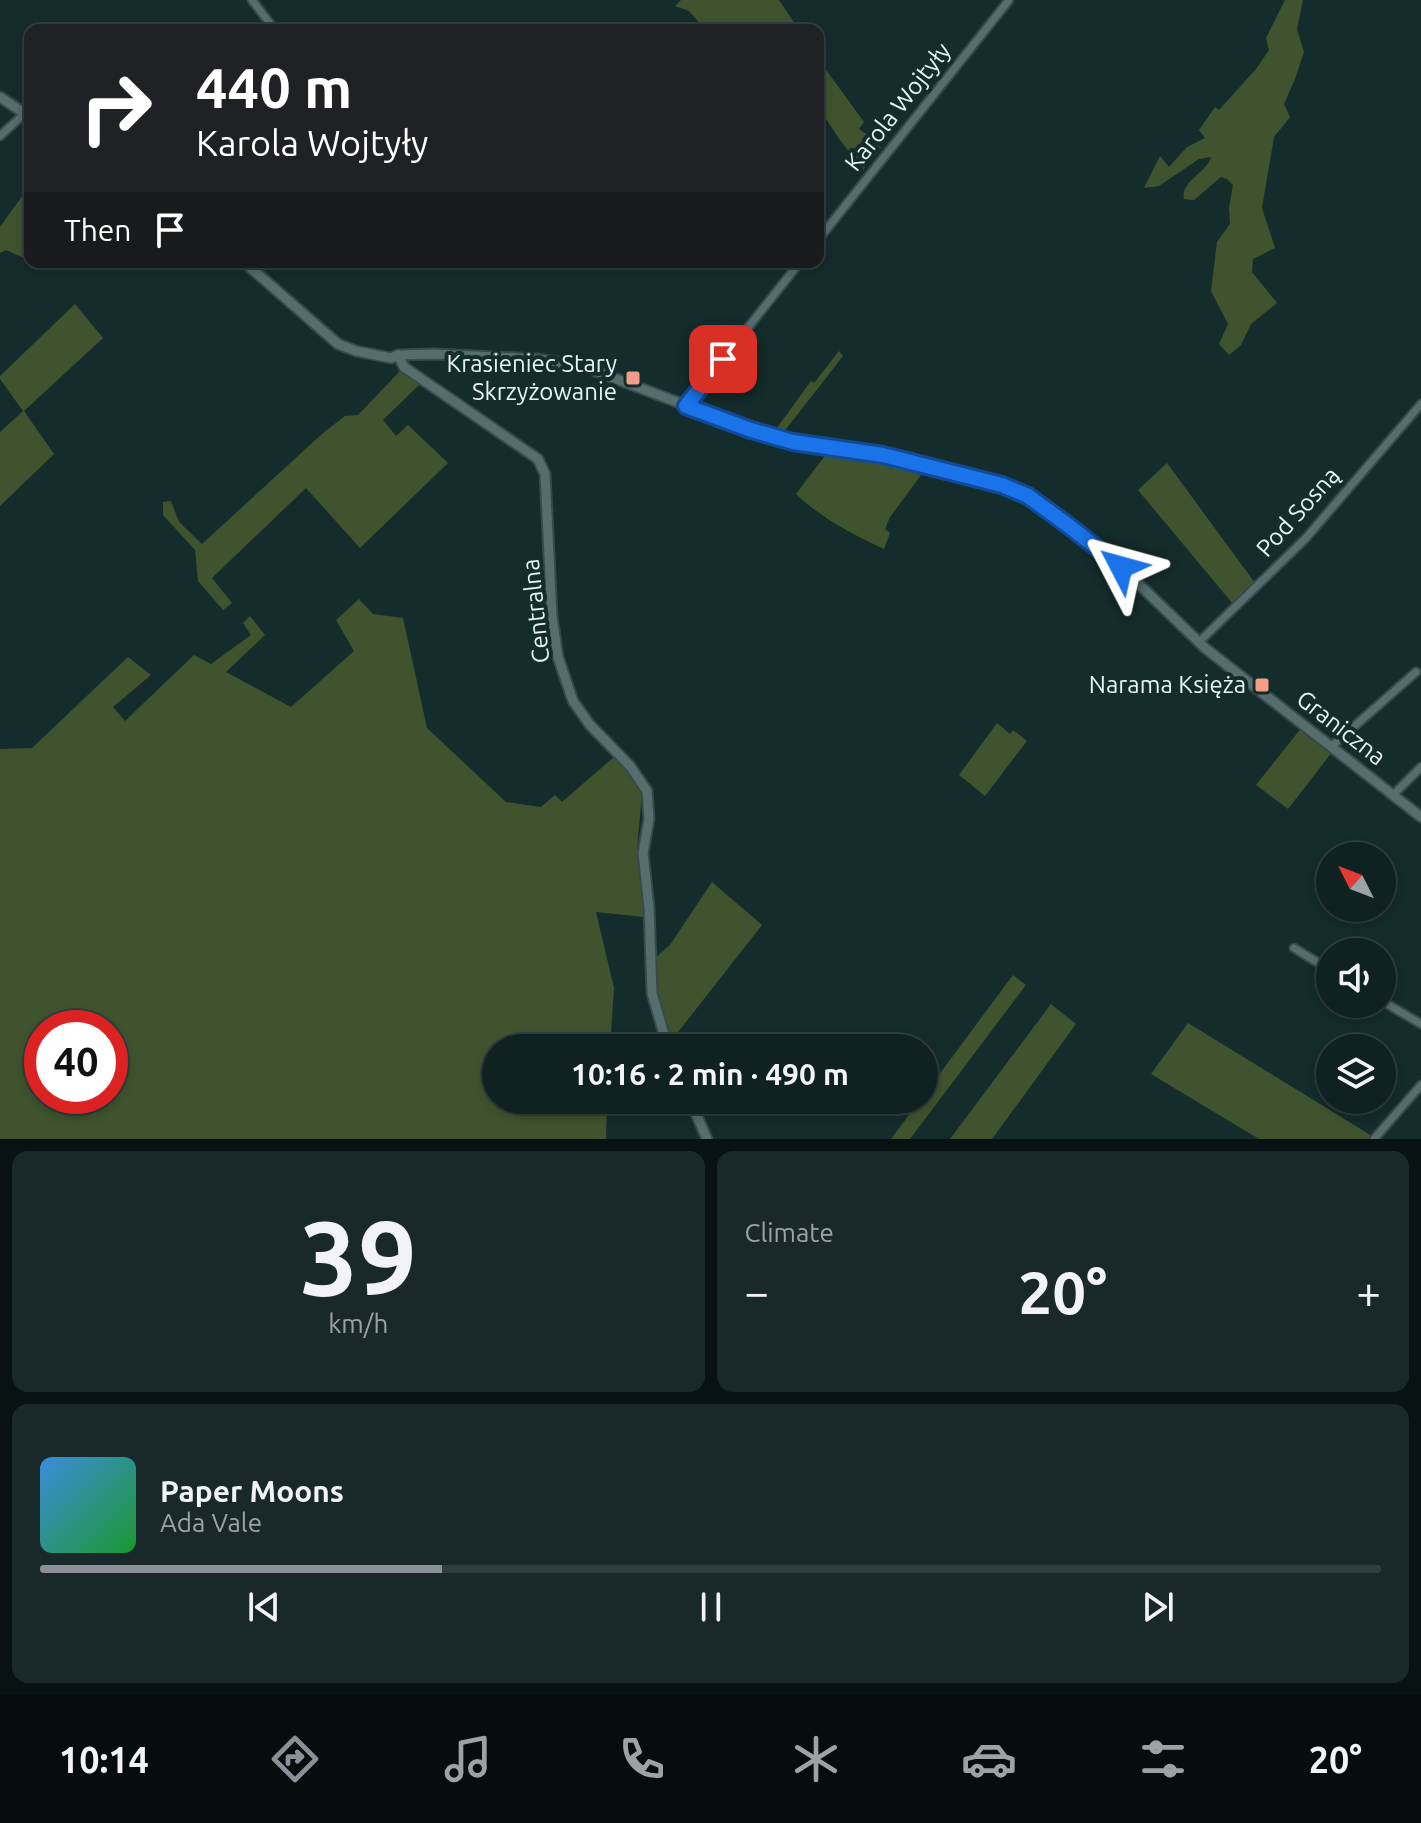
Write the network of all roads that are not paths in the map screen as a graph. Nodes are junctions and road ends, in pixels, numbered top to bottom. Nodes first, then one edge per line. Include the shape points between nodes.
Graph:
1 (252, 0) edge
2 (1009, 0) edge
3 (270, 24) edge
4 (0, 97) edge
5 (24, 114) edge
6 (24, 118) edge
7 (0, 136) edge
8 (824, 232) edge
9 (251, 268) edge
10 (795, 268) edge
11 (398, 355) junction
12 (1421, 404) edge
13 (686, 406) junction
14 (1199, 642) junction
15 (1416, 672) dead end
16 (1332, 746) junction
17 (1421, 767) edge
18 (1393, 795) junction
19 (1421, 817) edge
20 (1294, 948) dead end
21 (1316, 961) edge
22 (1396, 1009) edge
23 (1421, 1024) edge
24 (663, 1034) edge
25 (1421, 1085) edge
26 (696, 1114) edge
27 (707, 1139) edge
28 (1374, 1139) edge

1 - 3 street
2 - 8 street, Karola Wojtyły
4 - 5 street
6 - 7 street
9 - 11 street via 338,344 379,356
10 - 13 street
11 - 13 street, Graniczna via 537,359 582,366
11 - 24 street, Centralna via 404,367 538,459 545,474 558,657 573,701 647,791 643,853 652,993
12 - 14 street, Pod Sosną via 1306,538
13 - 14 street, Graniczna via 793,442 883,455 1028,496 1121,567
14 - 16 street, Graniczna
15 - 16 street
16 - 18 street, Graniczna
17 - 18 street
18 - 19 street, Graniczna
20 - 21 street
22 - 23 street
25 - 28 street
26 - 27 street

